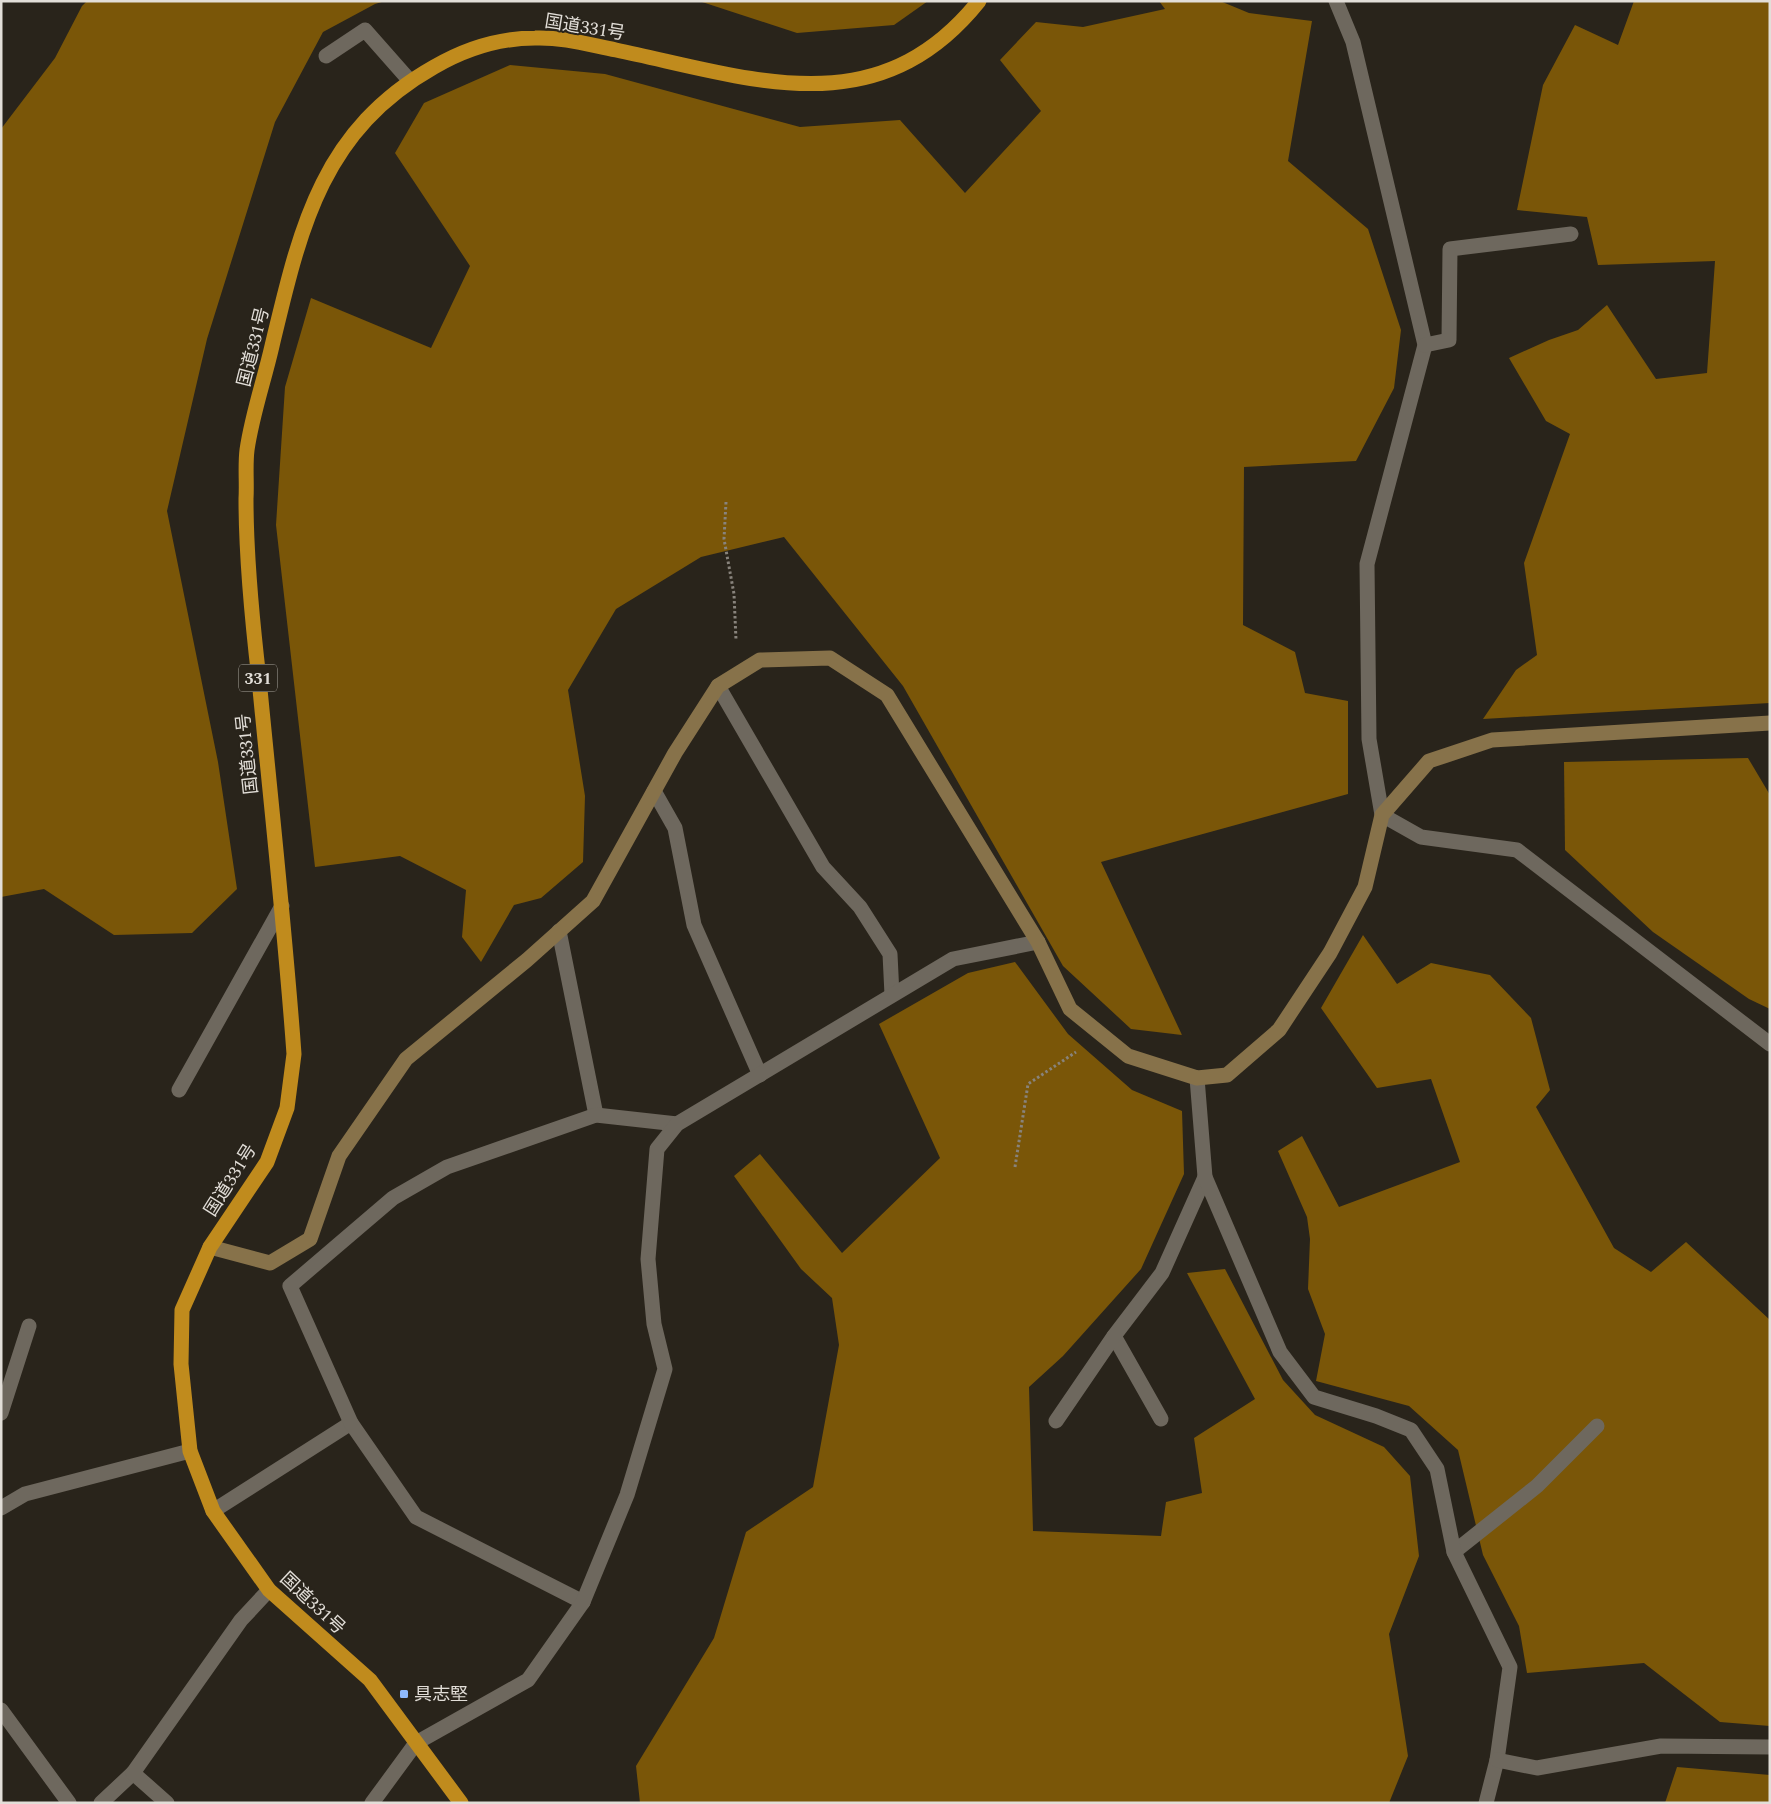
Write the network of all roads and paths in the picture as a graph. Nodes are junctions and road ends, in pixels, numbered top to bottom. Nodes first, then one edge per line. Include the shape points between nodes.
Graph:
1 (979, 1) edge
2 (1336, 1) edge
3 (326, 56) dead end
4 (410, 81) junction
5 (1571, 234) dead end
6 (1425, 345) junction
7 (726, 502) dead end
8 (738, 674) junction
9 (718, 686) junction
10 (1770, 724) edge
11 (654, 791) junction
12 (1382, 815) junction
13 (282, 906) junction
14 (560, 931) junction
15 (1038, 942) junction
16 (892, 995) junction
17 (1102, 1034) junction
18 (1770, 1044) edge
19 (760, 1075) junction
20 (1197, 1078) junction
21 (178, 1090) dead end
22 (596, 1115) junction
23 (677, 1124) junction
24 (1015, 1167) dead end
25 (1206, 1177) junction
26 (210, 1247) junction
27 (29, 1326) dead end
28 (1114, 1336) junction
29 (1, 1413) edge
30 (1161, 1419) dead end
31 (1056, 1421) dead end
32 (351, 1423) junction
33 (1597, 1426) dead end
34 (190, 1451) junction
35 (1, 1508) edge
36 (213, 1512) junction
37 (1454, 1552) junction
38 (269, 1590) junction
39 (583, 1602) junction
40 (1, 1710) edge
41 (416, 1743) junction
42 (1770, 1747) edge
43 (1497, 1760) junction
44 (133, 1774) junction
45 (68, 1803) edge
46 (101, 1803) edge
47 (167, 1803) edge
48 (372, 1803) edge
49 (461, 1803) edge
50 (1486, 1803) edge

1 - 4 highway, 国道331号 / 331 via 942,41 913,60 887,72 834,84 767,81 572,41 536,38 498,42 459,53
2 - 6 street via 1353,42
3 - 4 street via 365,30
4 - 13 highway, 国道331号 / 331 via 362,122 319,189 292,262 247,452 246,528 252,617
5 - 6 street via 1450,249 1450,340
6 - 12 street via 1367,564 1369,739
7 - 8 path via 724,539 734,594
8 - 9 street
8 - 15 street via 760,660 830,658 887,695
9 - 11 street
9 - 16 street via 823,867 860,907 890,954
10 - 12 street via 1492,740 1429,761
11 - 14 street via 593,900
11 - 19 street via 675,828 694,925
12 - 18 street via 1421,837 1517,850
12 - 20 street via 1365,888 1330,954 1279,1030 1226,1075
13 - 21 street
13 - 26 highway, 国道331号 / 331 via 294,1054 287,1108 267,1162
14 - 22 street
14 - 26 street via 406,1059 339,1156 310,1239 270,1263
15 - 16 street via 953,959
15 - 17 street via 1070,1009
16 - 19 street
17 - 20 street via 1128,1056
17 - 24 path via 1028,1084
19 - 23 street
20 - 25 street
22 - 23 street
22 - 32 street via 447,1167 393,1198 290,1286
23 - 39 street via 657,1149 648,1259 654,1324 664,1369 627,1494
25 - 28 street via 1162,1273
25 - 37 street via 1280,1352 1314,1397 1411,1430 1437,1469
26 - 34 highway, 国道331号 / 331 via 182,1310 181,1364
27 - 29 street
28 - 30 street
28 - 31 street
32 - 36 street
32 - 39 street via 416,1516
33 - 37 street via 1537,1486
34 - 35 street via 25,1494
34 - 36 highway, 国道331号 / 331
36 - 38 highway, 国道331号 / 331
37 - 43 street via 1510,1667
38 - 41 highway, 国道331号 / 331 via 370,1680
38 - 44 street via 241,1620
39 - 41 street via 528,1680
40 - 45 street
41 - 48 street
41 - 49 highway, 国道331号 / 331
42 - 43 street via 1661,1746 1537,1768
43 - 50 street
44 - 46 street
44 - 47 street

